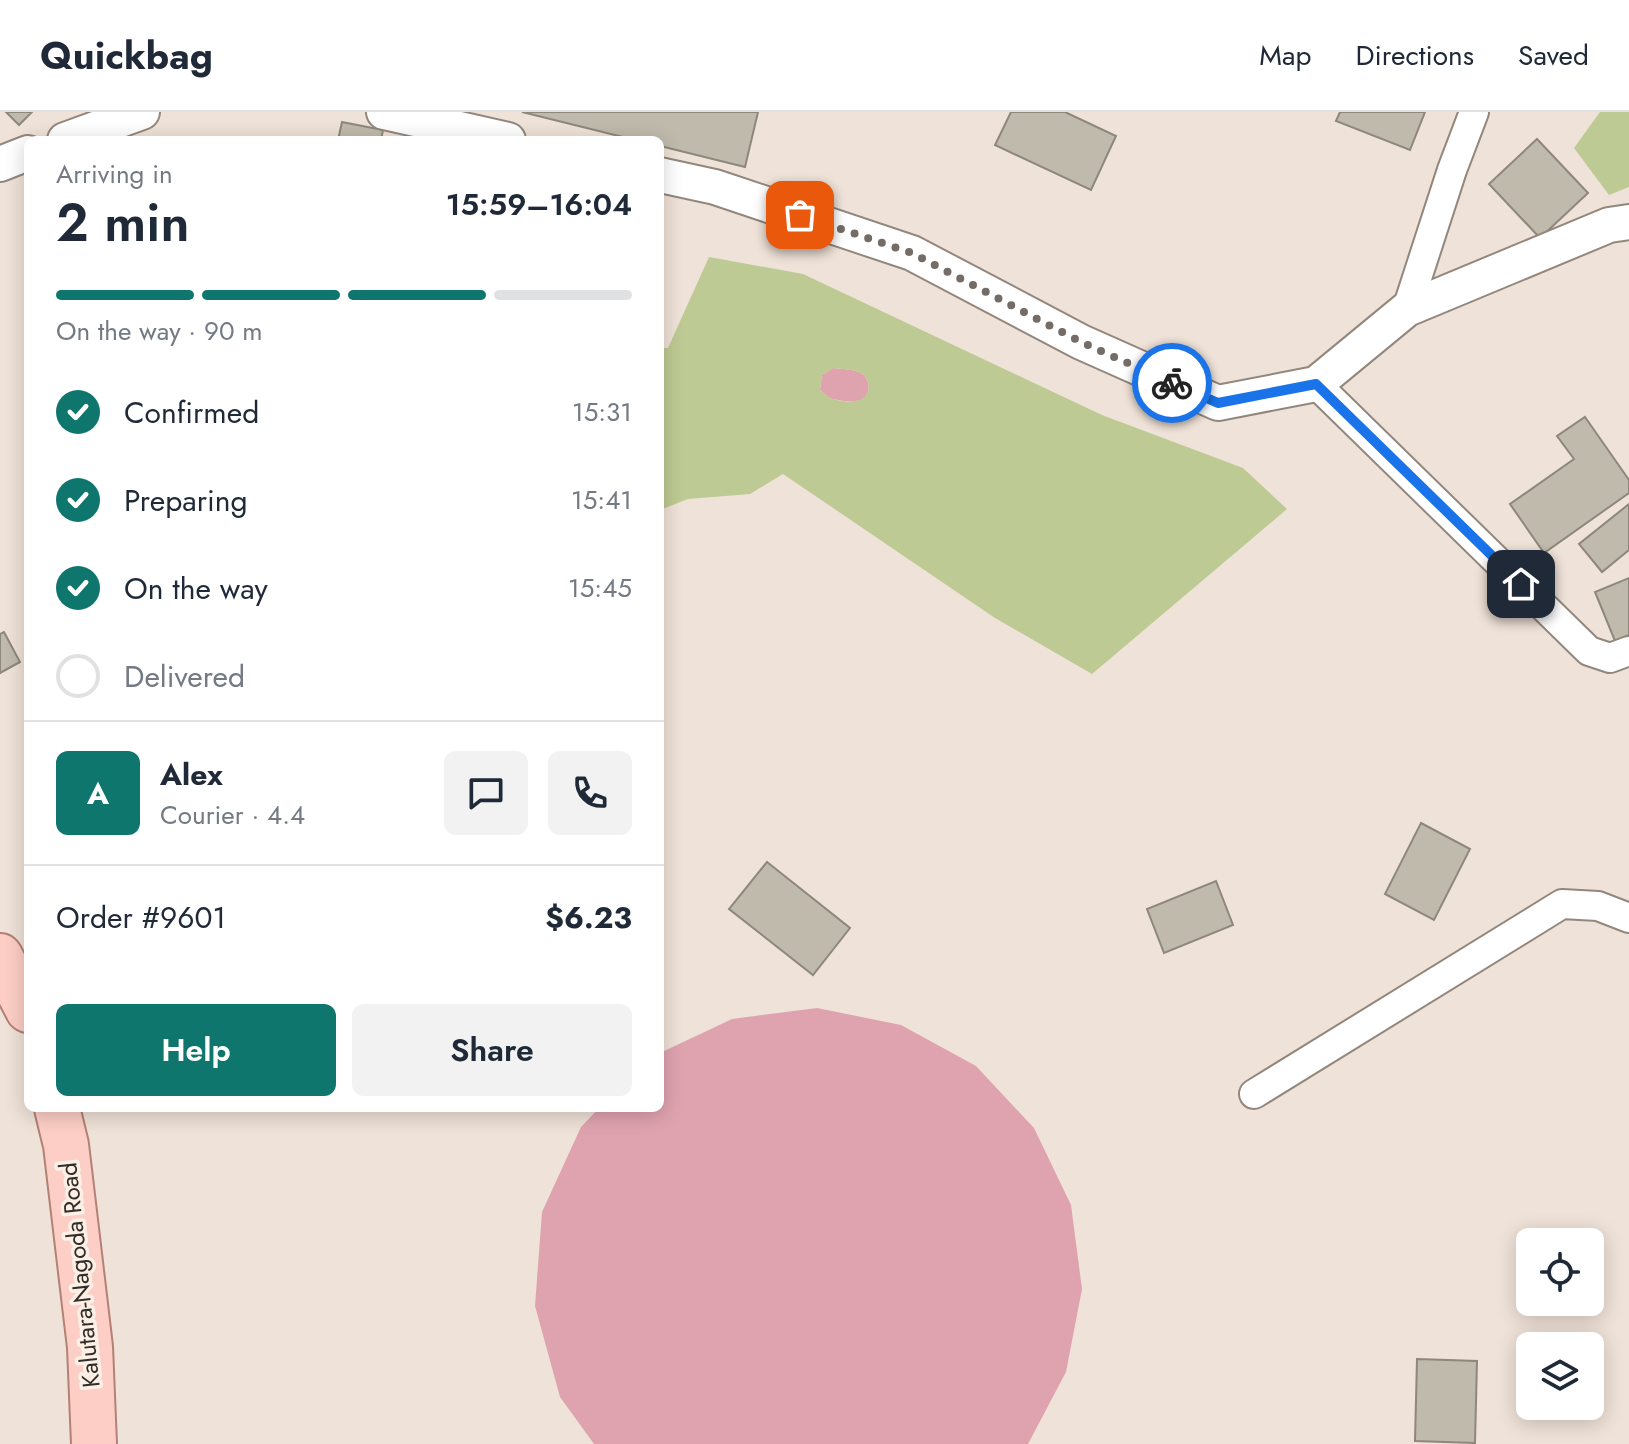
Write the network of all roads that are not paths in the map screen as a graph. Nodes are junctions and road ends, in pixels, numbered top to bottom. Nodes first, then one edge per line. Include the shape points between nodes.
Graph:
1 (142, 112) edge
2 (384, 112) edge
3 (1474, 112) edge
4 (76, 136) edge
5 (490, 136) edge
6 (24, 155) edge
7 (0, 164) edge
8 (664, 176) edge
9 (1629, 222) edge
10 (1407, 309) junction
11 (1316, 384) junction
12 (1629, 651) edge
13 (1629, 918) edge
14 (0, 956) edge
15 (24, 1002) edge
16 (1254, 1094) dead end
17 (58, 1112) edge
18 (94, 1444) edge

1 - 4 street
2 - 5 street
3 - 10 street
6 - 7 street
8 - 11 street via 715,187 912,253 1081,342 1218,403
9 - 10 street via 1609,225
10 - 11 street
11 - 12 street via 1589,651 1610,658
13 - 16 street via 1598,906 1562,904
14 - 15 main road
17 - 18 main road, Kalutara-Nagoda Road via 90,1347

